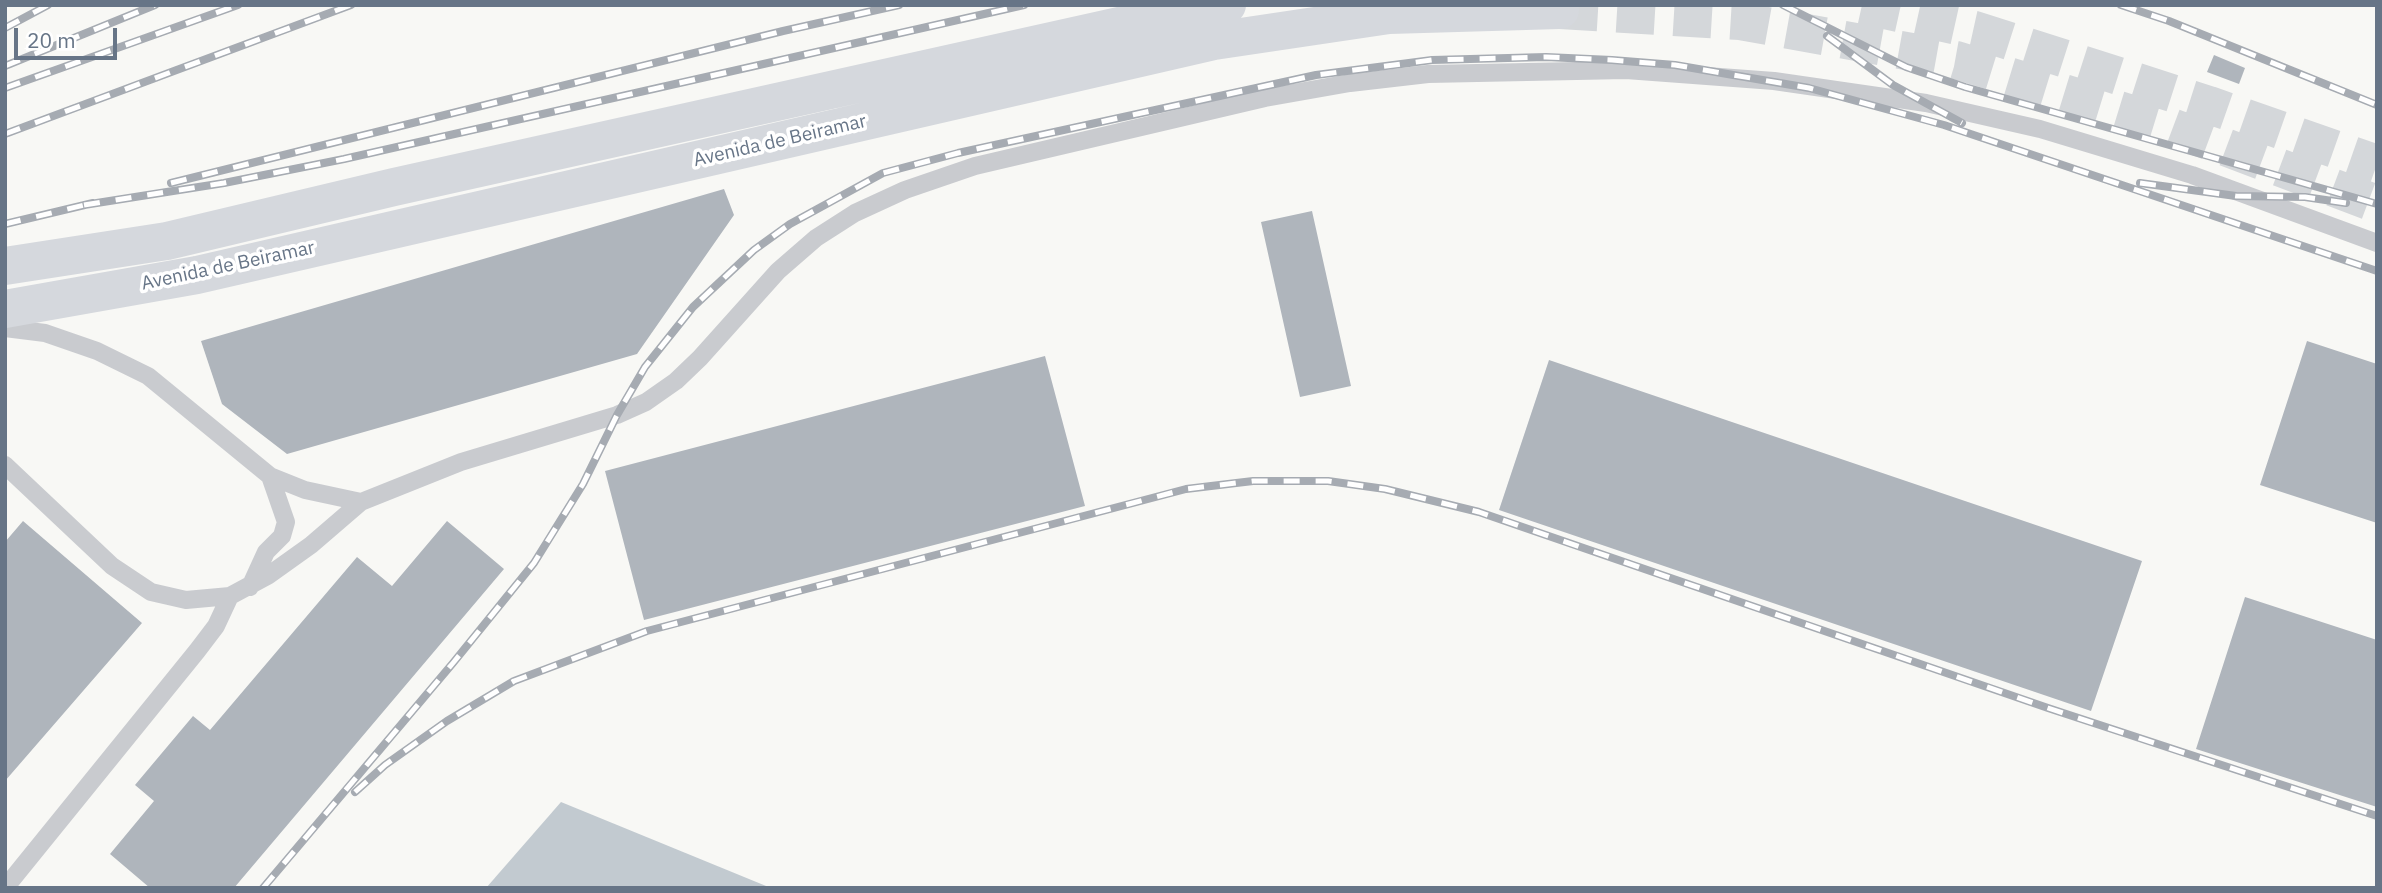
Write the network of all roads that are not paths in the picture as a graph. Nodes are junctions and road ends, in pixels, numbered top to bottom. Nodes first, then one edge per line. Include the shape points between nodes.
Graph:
1 (1227, 5) edge
2 (1560, 10) dead end
3 (2377, 243) edge
4 (5, 266) edge
5 (5, 309) edge
6 (5, 328) edge
7 (5, 465) edge
8 (270, 476) junction
9 (361, 502) junction
10 (250, 587) junction
11 (230, 596) junction
12 (5, 888) edge

1 - 4 main road, Avenida de Beiramar via 394,187 167,242
2 - 5 main road, Avenida de Beiramar via 1390,15 1213,41 197,275
3 - 9 lane via 2192,175 2040,129 1926,103 1774,81 1626,70 1428,74 1350,83 1041,150 905,190 816,238 778,271 700,358 646,402 597,422 461,462
6 - 8 lane via 45,334 97,351 148,376
7 - 11 lane via 112,566 151,592 186,600
8 - 9 lane via 305,490
8 - 10 lane via 286,522
9 - 10 lane via 311,545
10 - 11 lane
11 - 12 lane via 204,643

